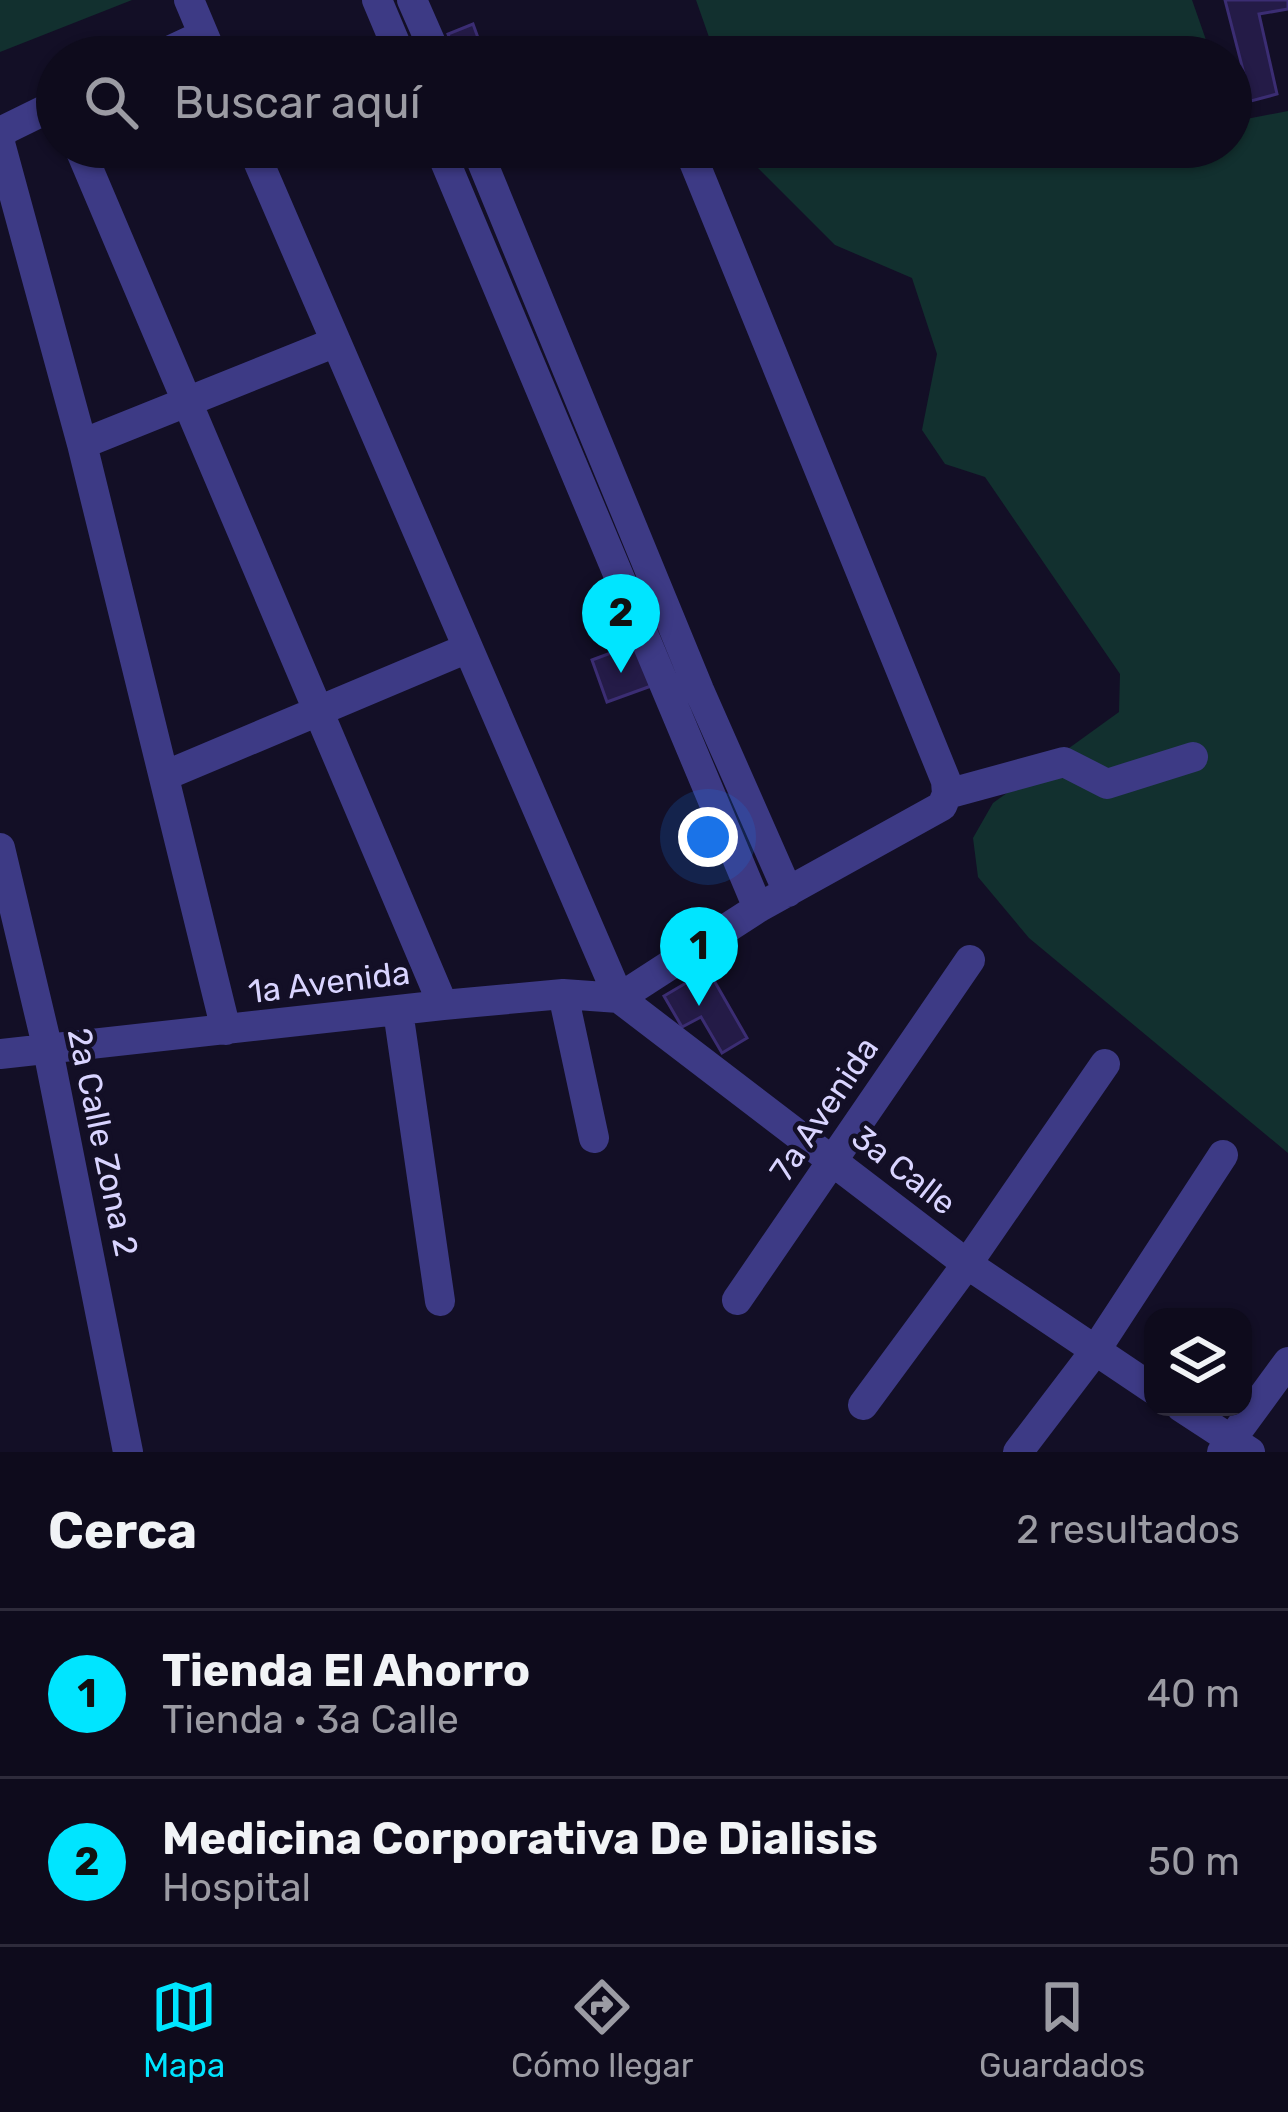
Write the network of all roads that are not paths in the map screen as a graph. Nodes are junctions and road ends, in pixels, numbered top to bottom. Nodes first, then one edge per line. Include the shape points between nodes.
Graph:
1 (189, 0) edge
2 (377, 0) edge
3 (412, 0) edge
4 (204, 36) edge
5 (392, 36) edge
6 (428, 36) edge
7 (36, 114) edge
8 (88, 168) edge
9 (261, 168) edge
10 (448, 168) edge
11 (488, 168) edge
12 (697, 168) edge
13 (546, 313) junction
14 (512, 327) junction
15 (336, 342) junction
16 (185, 402) junction
17 (82, 444) junction
18 (618, 493) junction
19 (589, 506) junction
20 (468, 649) junction
21 (698, 690) junction
22 (668, 701) junction
23 (315, 712) junction
24 (1192, 757) dead end
25 (164, 776) junction
26 (947, 794) junction
27 (0, 848) edge
28 (788, 892) junction
29 (758, 908) junction
30 (970, 960) dead end
31 (563, 994) junction
32 (619, 998) junction
33 (442, 1005) junction
34 (398, 1011) junction
35 (226, 1030) junction
36 (49, 1050) junction
37 (0, 1054) edge
38 (1105, 1064) dead end
39 (594, 1138) dead end
40 (1223, 1155) dead end
41 (833, 1160) junction
42 (967, 1264) junction
43 (737, 1300) dead end
44 (440, 1301) dead end
45 (1095, 1352) junction
46 (1288, 1362) edge
47 (1144, 1383) edge
48 (862, 1405) dead end
49 (1193, 1416) edge
50 (1234, 1448) edge
51 (128, 1452) edge
52 (1018, 1452) edge

1 - 4 street
2 - 5 street
3 - 6 street
7 - 17 street via 2,130 0,143
8 - 16 street
9 - 15 street
10 - 14 street
11 - 13 street
12 - 26 street
13 - 14 street
13 - 18 street
14 - 19 street
15 - 16 street
15 - 20 street
16 - 17 street
16 - 23 street
17 - 25 street
18 - 19 street
18 - 21 street
19 - 22 street
20 - 23 street
20 - 32 street
21 - 22 street
21 - 28 street
22 - 29 street
23 - 25 street
23 - 33 street
24 - 26 street via 1107,784 1064,762
25 - 35 street
26 - 28 street via 942,806
27 - 36 street, 2a Calle Zona 2
28 - 29 street
29 - 32 street
30 - 41 street, 7a Avenida
31 - 32 street, 1a Avenida
31 - 33 street, 1a Avenida
31 - 39 street
32 - 41 street, 3a Calle
33 - 34 street, 1a Avenida
34 - 35 street, 1a Avenida
34 - 44 street
35 - 36 street, 1a Avenida
36 - 37 street, 1a Avenida
36 - 51 street, 2a Calle Zona 2
38 - 42 street
40 - 45 street
41 - 42 street, 3a Calle
41 - 43 street, 7a Avenida
42 - 45 street, 3a Calle
42 - 48 street
45 - 47 street, 3a Calle
45 - 52 street
46 - 50 street
49 - 50 street

